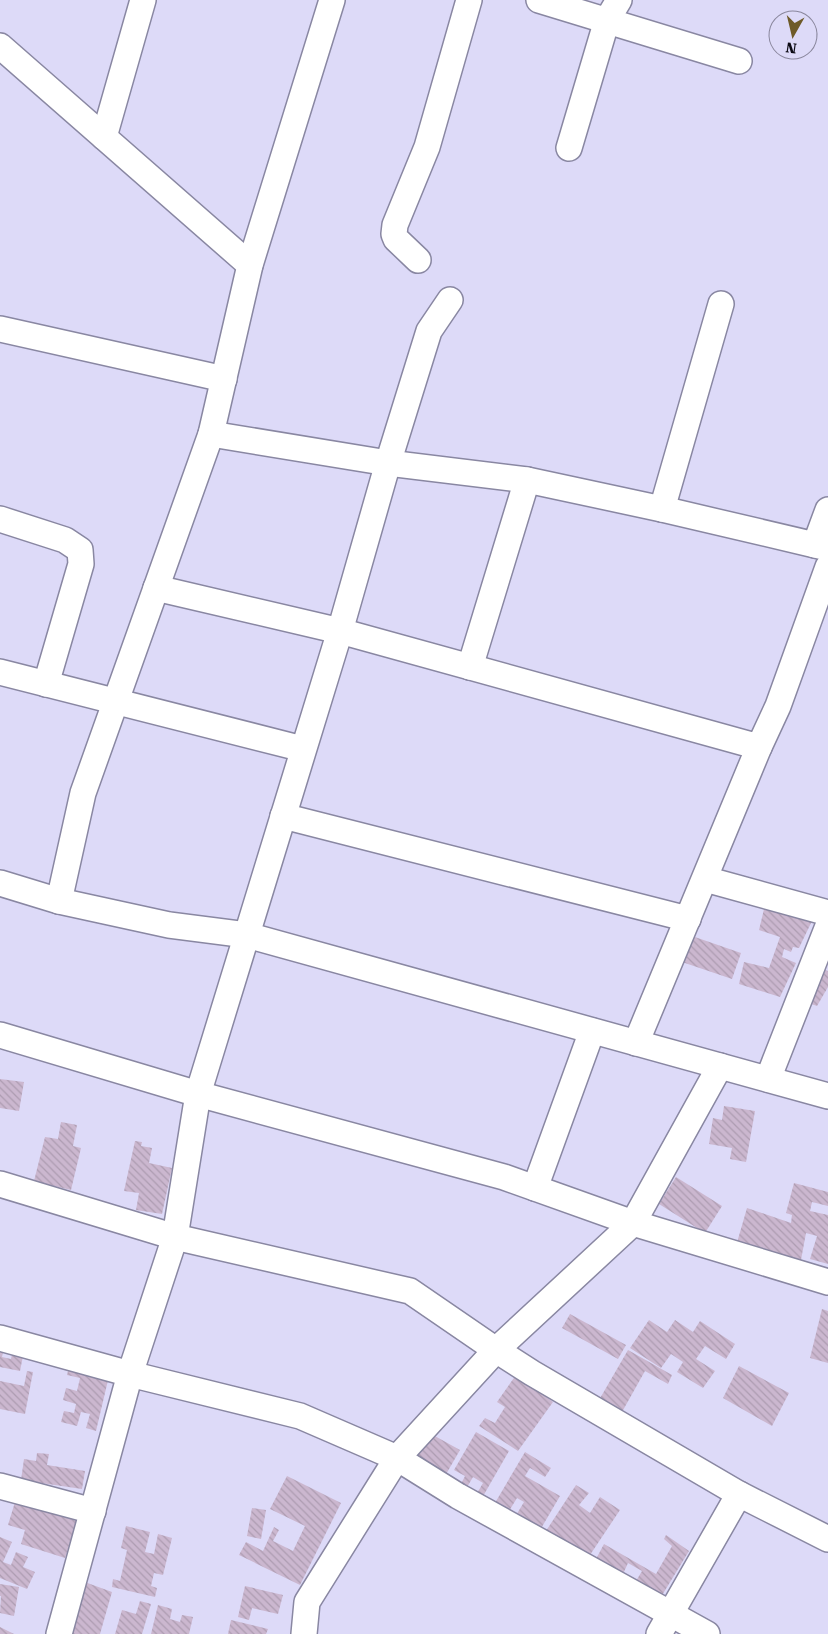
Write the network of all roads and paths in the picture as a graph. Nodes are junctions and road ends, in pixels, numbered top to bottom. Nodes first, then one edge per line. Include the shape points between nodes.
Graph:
1 (143, 0) edge
2 (332, 0) edge
3 (470, 0) edge
4 (540, 0) edge
5 (613, 10) edge
6 (0, 46) edge
7 (739, 61) dead end
8 (104, 137) junction
9 (569, 148) dead end
10 (418, 260) dead end
11 (250, 265) junction
12 (450, 300) dead end
13 (721, 304) dead end
14 (0, 329) edge
15 (224, 380) junction
16 (211, 434) junction
17 (388, 463) junction
18 (527, 480) junction
19 (662, 509) junction
20 (828, 510) edge
21 (0, 519) edge
22 (822, 546) edge
23 (828, 567) edge
24 (156, 588) junction
25 (340, 631) junction
26 (470, 667) junction
27 (0, 672) edge
28 (46, 684) junction
29 (116, 702) junction
30 (759, 747) junction
31 (303, 749) junction
32 (283, 816) junction
33 (705, 879) junction
34 (0, 883) edge
35 (59, 901) junction
36 (828, 913) edge
37 (688, 919) junction
38 (828, 926) edge
39 (247, 935) junction
40 (592, 1031) junction
41 (0, 1035) edge
42 (636, 1043) junction
43 (720, 1066) junction
44 (768, 1079) junction
45 (198, 1094) junction
46 (828, 1096) edge
47 (0, 1184) edge
48 (535, 1188) junction
49 (633, 1223) junction
50 (175, 1236) junction
51 (828, 1282) edge
52 (0, 1338) edge
53 (496, 1350) junction
54 (130, 1374) junction
55 (397, 1458) junction
56 (0, 1486) edge
57 (739, 1494) junction
58 (93, 1511) junction
59 (828, 1539) edge
60 (665, 1624) edge
61 (59, 1634) edge
62 (304, 1634) edge
63 (707, 1634) edge

1 - 8 street
2 - 11 street
3 - 10 street via 427,147 395,225 396,239
4 - 5 street
5 - 7 street
5 - 9 street
6 - 8 street
8 - 11 street
11 - 15 street
12 - 17 street via 429,331
13 - 19 street
14 - 15 street
15 - 16 street
16 - 17 street
16 - 24 street
17 - 18 street
17 - 25 street
18 - 19 street
18 - 26 street
19 - 22 street
20 - 22 street
21 - 28 street via 65,540 80,550 81,564
23 - 30 street via 778,706
24 - 25 street
24 - 29 street
25 - 26 street
25 - 31 street
26 - 30 street
27 - 28 street
28 - 29 street
29 - 31 street
29 - 35 street via 83,794
30 - 33 street
31 - 32 street
32 - 37 street
32 - 39 street
33 - 36 street
33 - 37 street
34 - 35 street
35 - 39 street via 169,925
37 - 42 street
38 - 44 street
39 - 40 street
39 - 45 street
40 - 42 street
40 - 48 street
41 - 45 street
42 - 43 street
43 - 44 street
43 - 49 street
44 - 46 street
45 - 48 street
45 - 50 street
47 - 50 street
48 - 49 street
49 - 51 street
49 - 53 street
50 - 53 street via 410,1292
50 - 54 street
52 - 54 street
53 - 55 street
53 - 57 street
54 - 55 street via 300,1416
54 - 58 street
55 - 60 street
55 - 62 street via 307,1602
56 - 58 street
57 - 59 street
57 - 60 street
58 - 61 street
60 - 63 street

